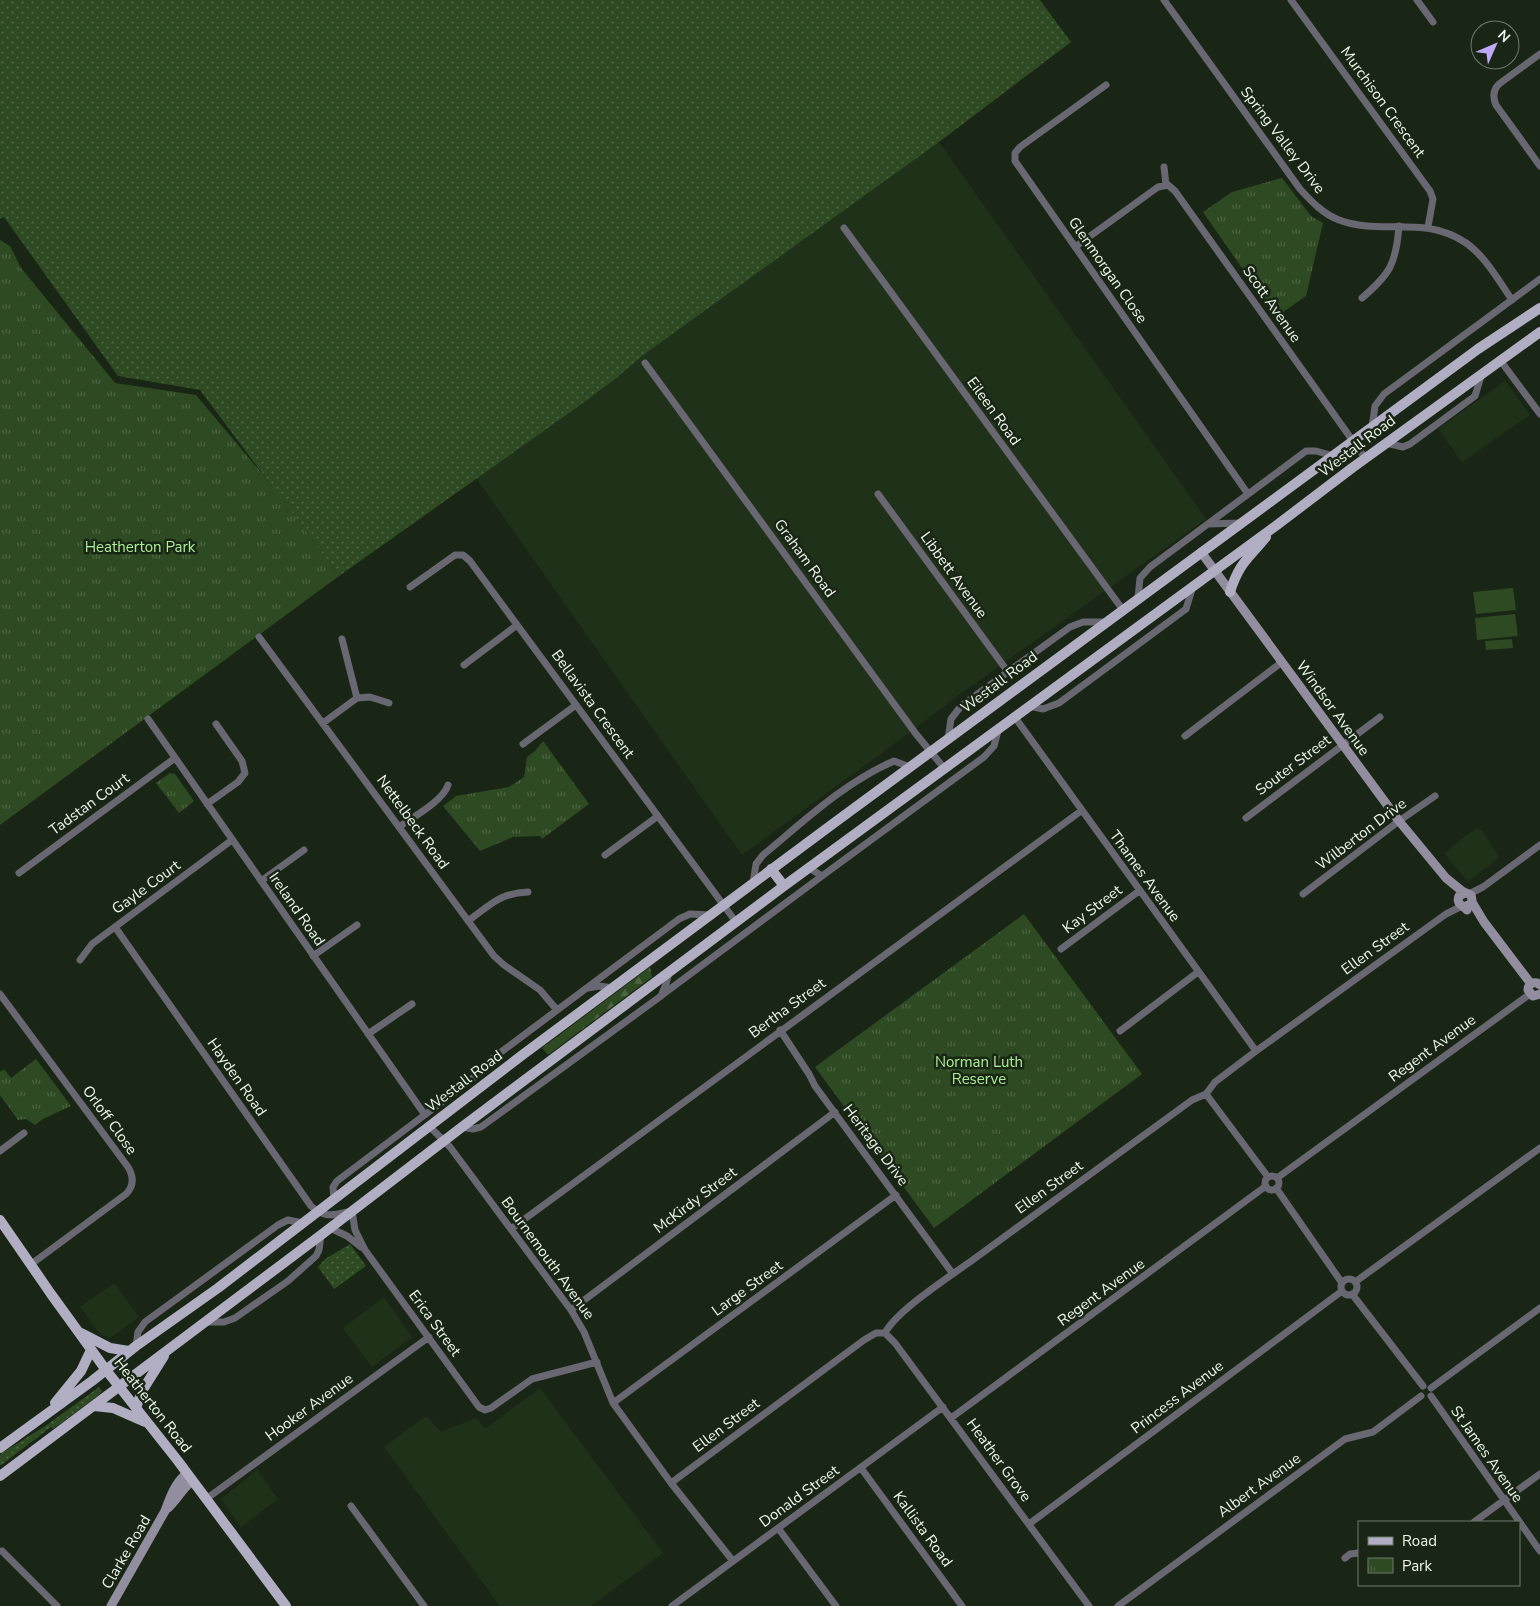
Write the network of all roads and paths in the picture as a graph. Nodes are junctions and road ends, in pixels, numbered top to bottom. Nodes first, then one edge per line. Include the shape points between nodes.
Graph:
1 (1164, 0) edge
2 (1291, 0) edge
3 (1417, 0) edge
4 (1433, 22) dead end
5 (1540, 54) edge
6 (1106, 85) dead end
7 (1540, 166) edge
8 (1164, 167) dead end
9 (1166, 186) junction
10 (1399, 226) junction
11 (1428, 227) junction
12 (844, 228) dead end
13 (1074, 247) junction
14 (1540, 280) edge
15 (1362, 298) dead end
16 (1512, 300) junction
17 (1540, 308) edge
18 (1540, 332) edge
19 (1500, 360) junction
20 (645, 363) dead end
21 (1482, 373) junction
22 (1540, 414) edge
23 (1372, 428) junction
24 (1352, 442) junction
25 (1386, 443) junction
26 (1334, 456) junction
27 (1365, 458) junction
28 (878, 494) dead end
29 (1248, 494) junction
30 (1242, 523) junction
31 (1208, 524) junction
32 (1277, 525) junction
33 (1201, 552) junction
34 (1214, 570) junction
35 (1193, 586) junction
36 (410, 587) dead end
37 (1230, 592) junction
38 (1138, 598) junction
39 (1122, 610) junction
40 (1107, 622) junction
41 (517, 625) junction
42 (259, 637) dead end
43 (342, 639) dead end
44 (1282, 662) junction
45 (464, 665) dead end
46 (1008, 672) junction
47 (357, 698) junction
48 (389, 703) dead end
49 (576, 705) junction
50 (1029, 706) junction
51 (1014, 716) junction
52 (1380, 717) dead end
53 (148, 719) dead end
54 (323, 723) junction
55 (216, 724) dead end
56 (999, 727) junction
57 (1185, 736) dead end
58 (948, 739) junction
59 (524, 744) dead end
60 (1343, 745) junction
61 (931, 752) junction
62 (175, 758) junction
63 (910, 767) junction
64 (944, 768) junction
65 (448, 785) dead end
66 (1435, 796) dead end
67 (207, 804) junction
68 (1081, 811) junction
69 (658, 816) junction
70 (1246, 818) dead end
71 (1399, 821) junction
72 (399, 827) junction
73 (232, 840) junction
74 (1540, 845) edge
75 (304, 850) dead end
76 (605, 854) dead end
77 (809, 868) junction
78 (772, 869) junction
79 (19, 873) dead end
80 (822, 876) junction
81 (261, 881) junction
82 (753, 883) junction
83 (784, 886) junction
84 (1139, 891) junction
85 (528, 892) dead end
86 (1303, 894) dead end
87 (1465, 900) junction
88 (724, 905) junction
89 (710, 915) junction
90 (468, 921) junction
91 (736, 922) junction
92 (357, 925) dead end
93 (115, 927) junction
94 (1061, 949) dead end
95 (313, 956) junction
96 (80, 960) dead end
97 (669, 972) junction
98 (1198, 972) junction
99 (1538, 985) edge
100 (613, 988) junction
101 (586, 989) junction
102 (0, 994) edge
103 (661, 996) junction
104 (1537, 996) edge
105 (412, 1004) dead end
106 (557, 1010) junction
107 (780, 1030) junction
108 (1120, 1031) dead end
109 (368, 1034) junction
110 (1256, 1051) junction
111 (1206, 1094) junction
112 (835, 1112) junction
113 (425, 1115) junction
114 (429, 1126) junction
115 (462, 1127) junction
116 (24, 1133) dead end
117 (445, 1140) junction
118 (1540, 1148) edge
119 (0, 1151) edge
120 (1268, 1177) junction
121 (1277, 1178) junction
122 (1266, 1186) junction
123 (1276, 1188) junction
124 (896, 1194) junction
125 (334, 1200) junction
126 (352, 1211) junction
127 (318, 1212) junction
128 (0, 1220) edge
129 (303, 1223) junction
130 (330, 1228) junction
131 (511, 1229) junction
132 (321, 1235) junction
133 (365, 1250) junction
134 (30, 1265) junction
135 (954, 1274) junction
136 (1355, 1282) junction
137 (1342, 1283) junction
138 (1342, 1291) junction
139 (1352, 1294) junction
140 (1540, 1308) edge
141 (571, 1310) junction
142 (204, 1322) junction
143 (78, 1332) junction
144 (885, 1333) junction
145 (429, 1337) junction
146 (132, 1349) junction
147 (169, 1349) junction
148 (91, 1350) junction
149 (597, 1362) junction
150 (106, 1370) junction
151 (119, 1387) junction
152 (1427, 1387) junction
153 (1421, 1396) junction
154 (1430, 1396) junction
155 (613, 1403) junction
156 (94, 1406) junction
157 (943, 1407) junction
158 (136, 1408) junction
159 (47, 1414) junction
160 (951, 1418) junction
161 (146, 1422) junction
162 (0, 1448) edge
163 (861, 1468) junction
164 (1540, 1474) edge
165 (0, 1476) edge
166 (190, 1477) junction
167 (671, 1483) junction
168 (206, 1499) junction
169 (1503, 1501) junction
170 (351, 1506) dead end
171 (1475, 1521) edge
172 (1518, 1521) edge
173 (1029, 1524) junction
174 (1520, 1524) edge
175 (778, 1528) junction
176 (2, 1551) dead end
177 (1540, 1551) edge
178 (1358, 1553) edge
179 (1345, 1558) dead end
180 (732, 1561) junction
181 (57, 1606) edge
182 (111, 1606) edge
183 (286, 1606) edge
184 (424, 1606) edge
185 (672, 1606) edge
186 (836, 1606) edge
187 (962, 1606) edge
188 (1089, 1606) edge
189 (1118, 1606) edge

1 - 10 street, Spring Valley Drive via 1300,189 1317,207 1338,220 1359,226
2 - 11 street, Murchison Crescent via 1430,191 1433,199
3 - 4 street
5 - 7 street via 1499,84 1494,90 1494,97 1496,105
6 - 13 street, Glenmorgan Close via 1020,147 1016,154 1015,161 1020,170
8 - 9 street
9 - 13 street via 1158,187
9 - 24 street, Scott Avenue via 1176,191
10 - 11 street, Spring Valley Drive
10 - 15 street via 1393,262 1386,276
11 - 16 street, Spring Valley Drive via 1467,244 1484,261
12 - 39 street, Eileen Road
13 - 29 street, Glenmorgan Close
14 - 16 street, Westall Road
16 - 23 street, Westall Road via 1384,394 1375,406
17 - 23 main road, Westall Road via 1478,349
18 - 19 main road, Westall Road
19 - 21 main road, Westall Road
19 - 22 street
20 - 61 street, Graham Road
21 - 25 main road, Westall Road
21 - 25 street, Westall Road via 1476,396 1410,444
23 - 24 main road, Westall Road
24 - 26 main road, Westall Road
24 - 27 street, Scott Avenue
25 - 27 main road, Westall Road
26 - 29 street, Westall Road via 1306,451
26 - 30 main road, Westall Road
27 - 32 main road, Westall Road
28 - 46 street, Libbett Avenue
29 - 31 street, Westall Road
30 - 31 street
30 - 33 main road, Westall Road
31 - 38 street, Westall Road via 1150,567 1140,578
32 - 34 main road, Westall Road
32 - 37 main road via 1242,563
33 - 34 street, Windsor Avenue
33 - 38 main road, Westall Road
34 - 35 main road, Westall Road
34 - 37 street, Windsor Avenue
35 - 50 main road, Westall Road
35 - 50 street via 1186,609 1058,703 1043,709
36 - 41 street, Bellavista Crescent via 452,557 463,555
37 - 44 street, Windsor Avenue
38 - 39 main road, Westall Road
39 - 40 main road, Westall Road
40 - 46 street, Westall Road via 1083,622 1070,627
40 - 58 main road, Westall Road
41 - 45 street
41 - 49 street, Bellavista Crescent
42 - 54 street, Nettelbeck Road
43 - 47 street
44 - 57 street
44 - 60 street, Windsor Avenue
46 - 58 street, Westall Road via 961,706 951,719
47 - 48 street via 370,697
47 - 54 street
49 - 59 street
49 - 69 street, Bellavista Crescent
50 - 51 main road, Westall Road
51 - 56 main road, Westall Road
51 - 68 street, Thames Avenue
52 - 60 street, Souter Street
53 - 62 street, Ireland Road
54 - 72 street, Nettelbeck Road
55 - 67 street via 242,761 245,773 238,782
56 - 64 main road, Westall Road
56 - 80 street, Westall Road via 994,746 984,757
58 - 61 main road, Westall Road
60 - 70 street, Souter Street
60 - 71 street, Windsor Avenue
61 - 63 main road, Westall Road
61 - 64 street, Graham Road
62 - 67 street, Ireland Road
62 - 79 street, Tadstan Court
63 - 78 main road, Westall Road
63 - 82 street via 894,761 856,781 763,855 756,864
64 - 77 main road, Westall Road
65 - 72 street via 440,798
66 - 71 street, Wilberton Drive
67 - 73 street, Ireland Road
68 - 84 street, Thames Avenue
68 - 107 street, Bertha Street
69 - 76 street
69 - 88 street, Bellavista Crescent
71 - 86 street, Wilberton Drive
71 - 87 street, Windsor Avenue
72 - 90 street, Nettelbeck Road
73 - 81 street, Ireland Road
73 - 93 street, Gayle Court
74 - 87 street, Ellen Street
75 - 81 street
77 - 80 street
77 - 83 main road, Westall Road
78 - 82 main road, Westall Road
78 - 83 main road
80 - 103 street, Westall Road
81 - 95 street, Ireland Road
82 - 88 main road, Westall Road
83 - 91 main road, Westall Road
84 - 94 street, Kay Street
84 - 98 street, Thames Avenue
85 - 90 street via 504,896
87 - 99 street, Windsor Avenue
87 - 110 street, Ellen Street
88 - 89 main road, Westall Road
88 - 91 street, Bellavista Crescent
89 - 100 main road, Westall Road
89 - 101 street, Westall Road via 684,916
90 - 106 street, Nettelbeck Road via 499,961 540,990
91 - 97 main road, Westall Road
92 - 95 street
93 - 96 street, Gayle Court via 92,944
93 - 127 street, Hayden Road
95 - 109 street, Ireland Road
97 - 103 street
97 - 115 main road, Westall Road
98 - 108 street
98 - 110 street, Thames Avenue
99 - 104 street via 1528,990
100 - 101 street
100 - 114 main road, Westall Road
101 - 106 street, Westall Road
102 - 134 street, Orloff Close via 128,1168 133,1180 126,1194
103 - 115 street, Westall Road via 481,1127
104 - 121 street, Regent Avenue
105 - 109 street
106 - 113 street, Westall Road
107 - 112 street, Heritage Drive
107 - 131 street, Bertha Street
109 - 113 street, Ireland Road
110 - 111 street, Ellen Street via 1215,1082
111 - 120 street
111 - 135 street, Ellen Street via 1186,1104
112 - 124 street, Heritage Drive
112 - 141 street, McKirdy Street
113 - 125 street, Westall Road via 337,1181 333,1187
114 - 117 street, Bournemouth Avenue
114 - 125 main road, Westall Road
115 - 117 main road, Westall Road
116 - 119 street
117 - 126 main road, Westall Road
117 - 131 street, Bournemouth Avenue
118 - 136 street
120 - 121 street
120 - 122 street
121 - 123 street via 1279,1184
122 - 123 street via 1271,1190
122 - 160 street, Regent Avenue
123 - 137 street
124 - 135 street, Heritage Drive
124 - 155 street, Large Street
125 - 127 main road, Westall Road
126 - 127 street via 329,1216
126 - 130 main road, Westall Road
126 - 133 street, Erica Street via 355,1230
127 - 129 main road, Westall Road
128 - 134 main road, Heatherton Road
129 - 146 main road, Westall Road
129 - 146 street via 288,1220 278,1225 145,1322
130 - 132 main road, Westall Road
130 - 133 street, Erica Street
131 - 141 street, Bournemouth Avenue
132 - 142 main road, Westall Road
132 - 142 street via 316,1256 288,1281 235,1318 224,1322
133 - 145 street, Erica Street
134 - 143 main road, Heatherton Road
135 - 144 street, Ellen Street via 903,1312 889,1324
136 - 137 street via 1348,1280
136 - 139 street via 1356,1289
137 - 138 street
138 - 139 street
138 - 173 street, Princess Avenue
139 - 152 street
140 - 152 street
141 - 149 street, Bournemouth Avenue
142 - 147 main road, Westall Road
143 - 146 main road via 110,1348
143 - 148 main road, Heatherton Road
144 - 157 street, Heather Grove
144 - 167 street, Ellen Street via 876,1333 864,1340
145 - 149 street, Erica Street via 479,1407 485,1410 532,1379
145 - 168 street, Hooker Avenue
146 - 150 main road, Westall Road
147 - 151 main road, Westall Road
147 - 158 main road via 148,1380
148 - 150 main road, Heatherton Road
148 - 159 main road via 81,1371
149 - 155 street, Bournemouth Avenue
150 - 151 main road, Heatherton Road
150 - 159 main road, Westall Road
151 - 156 main road, Westall Road
151 - 158 main road, Heatherton Road
152 - 153 street via 1420,1390
152 - 154 street via 1432,1392
153 - 154 street
153 - 189 street, Albert Avenue via 1373,1432 1344,1439
154 - 169 street, St James Avenue
155 - 167 street, Bournemouth Avenue
156 - 161 main road via 113,1408
156 - 165 main road, Westall Road
157 - 160 street, Heather Grove
157 - 163 street, Donald Street
158 - 161 main road, Heatherton Road
159 - 162 main road, Westall Road
160 - 173 street, Heather Grove
161 - 166 main road, Heatherton Road
163 - 175 street, Donald Street
163 - 187 street, Kallista Road
164 - 169 street
166 - 168 main road, Heatherton Road
166 - 182 street, Clarke Road via 175,1502 165,1511
167 - 180 street, Bournemouth Avenue
168 - 183 main road, Heatherton Road
169 - 171 street
169 - 172 street, St James Avenue
170 - 184 street
173 - 188 street, Heather Grove
174 - 177 street, St James Avenue
175 - 180 street, Donald Street
175 - 186 street
176 - 181 street
178 - 179 street
180 - 185 street, Donald Street

